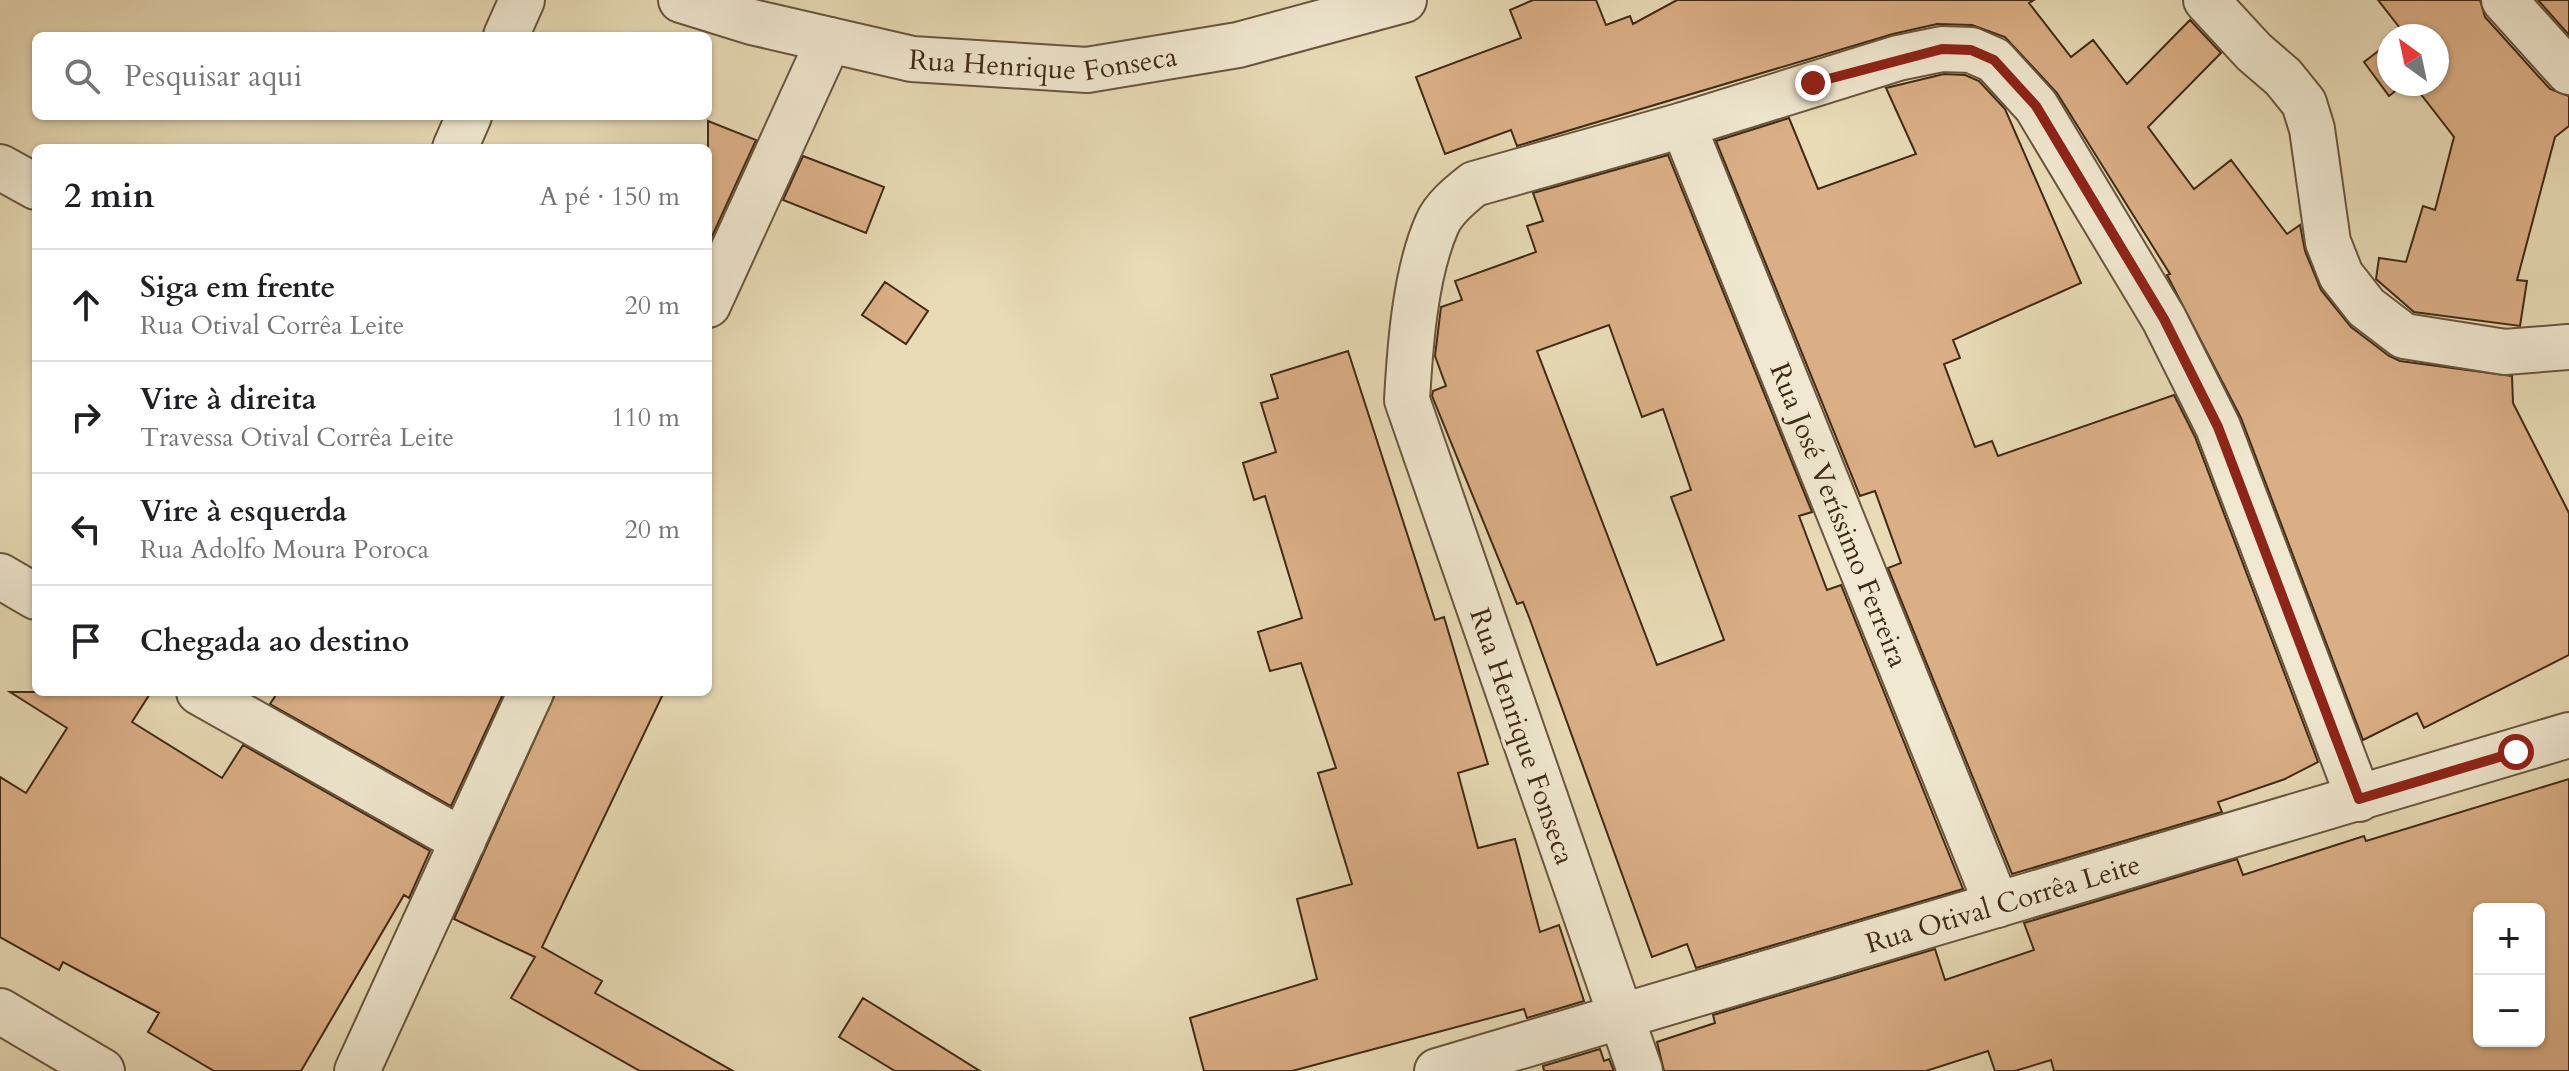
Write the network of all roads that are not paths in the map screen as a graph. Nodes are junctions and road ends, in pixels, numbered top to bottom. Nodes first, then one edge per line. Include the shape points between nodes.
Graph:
1 (522, 0) edge
2 (681, 0) edge
3 (1404, 0) edge
4 (2206, 0) edge
5 (2504, 0) edge
6 (508, 32) edge
7 (829, 40) junction
8 (2569, 72) edge
9 (467, 120) edge
10 (1683, 125) junction
11 (457, 144) edge
12 (0, 167) edge
13 (32, 185) edge
14 (712, 296) edge
15 (2569, 341) edge
16 (0, 576) edge
17 (32, 595) edge
18 (206, 696) edge
19 (529, 696) edge
20 (2569, 735) edge
21 (2359, 799) junction
22 (463, 841) junction
23 (1997, 905) junction
24 (0, 1011) edge
25 (1621, 1016) junction
26 (102, 1071) edge
27 (357, 1071) edge
28 (1437, 1071) edge
29 (1640, 1071) edge

1 - 6 street
2 - 7 street, Rua Henrique Fonseca
3 - 7 street, Rua Henrique Fonseca via 1238,45 1087,70 912,59
4 - 15 street via 2304,103 2328,242 2341,275 2366,307 2404,336 2505,352
5 - 8 street
7 - 14 street
9 - 11 street
10 - 21 street via 1927,52 1971,50 1994,60 2036,106 2164,319 2218,427
10 - 23 street, Rua José Veríssimo Ferreira
10 - 25 street, Rua Henrique Fonseca via 1474,184 1437,222 1412,326 1407,400
12 - 13 street
16 - 17 street
18 - 22 street
19 - 22 street
20 - 21 street, Rua Otival Corrêa Leite
21 - 23 street, Rua Otival Corrêa Leite
22 - 27 street
23 - 25 street, Rua Otival Corrêa Leite
24 - 26 street
25 - 28 street, Rua Otival Corrêa Leite
25 - 29 street, Rua Henrique Fonseca

